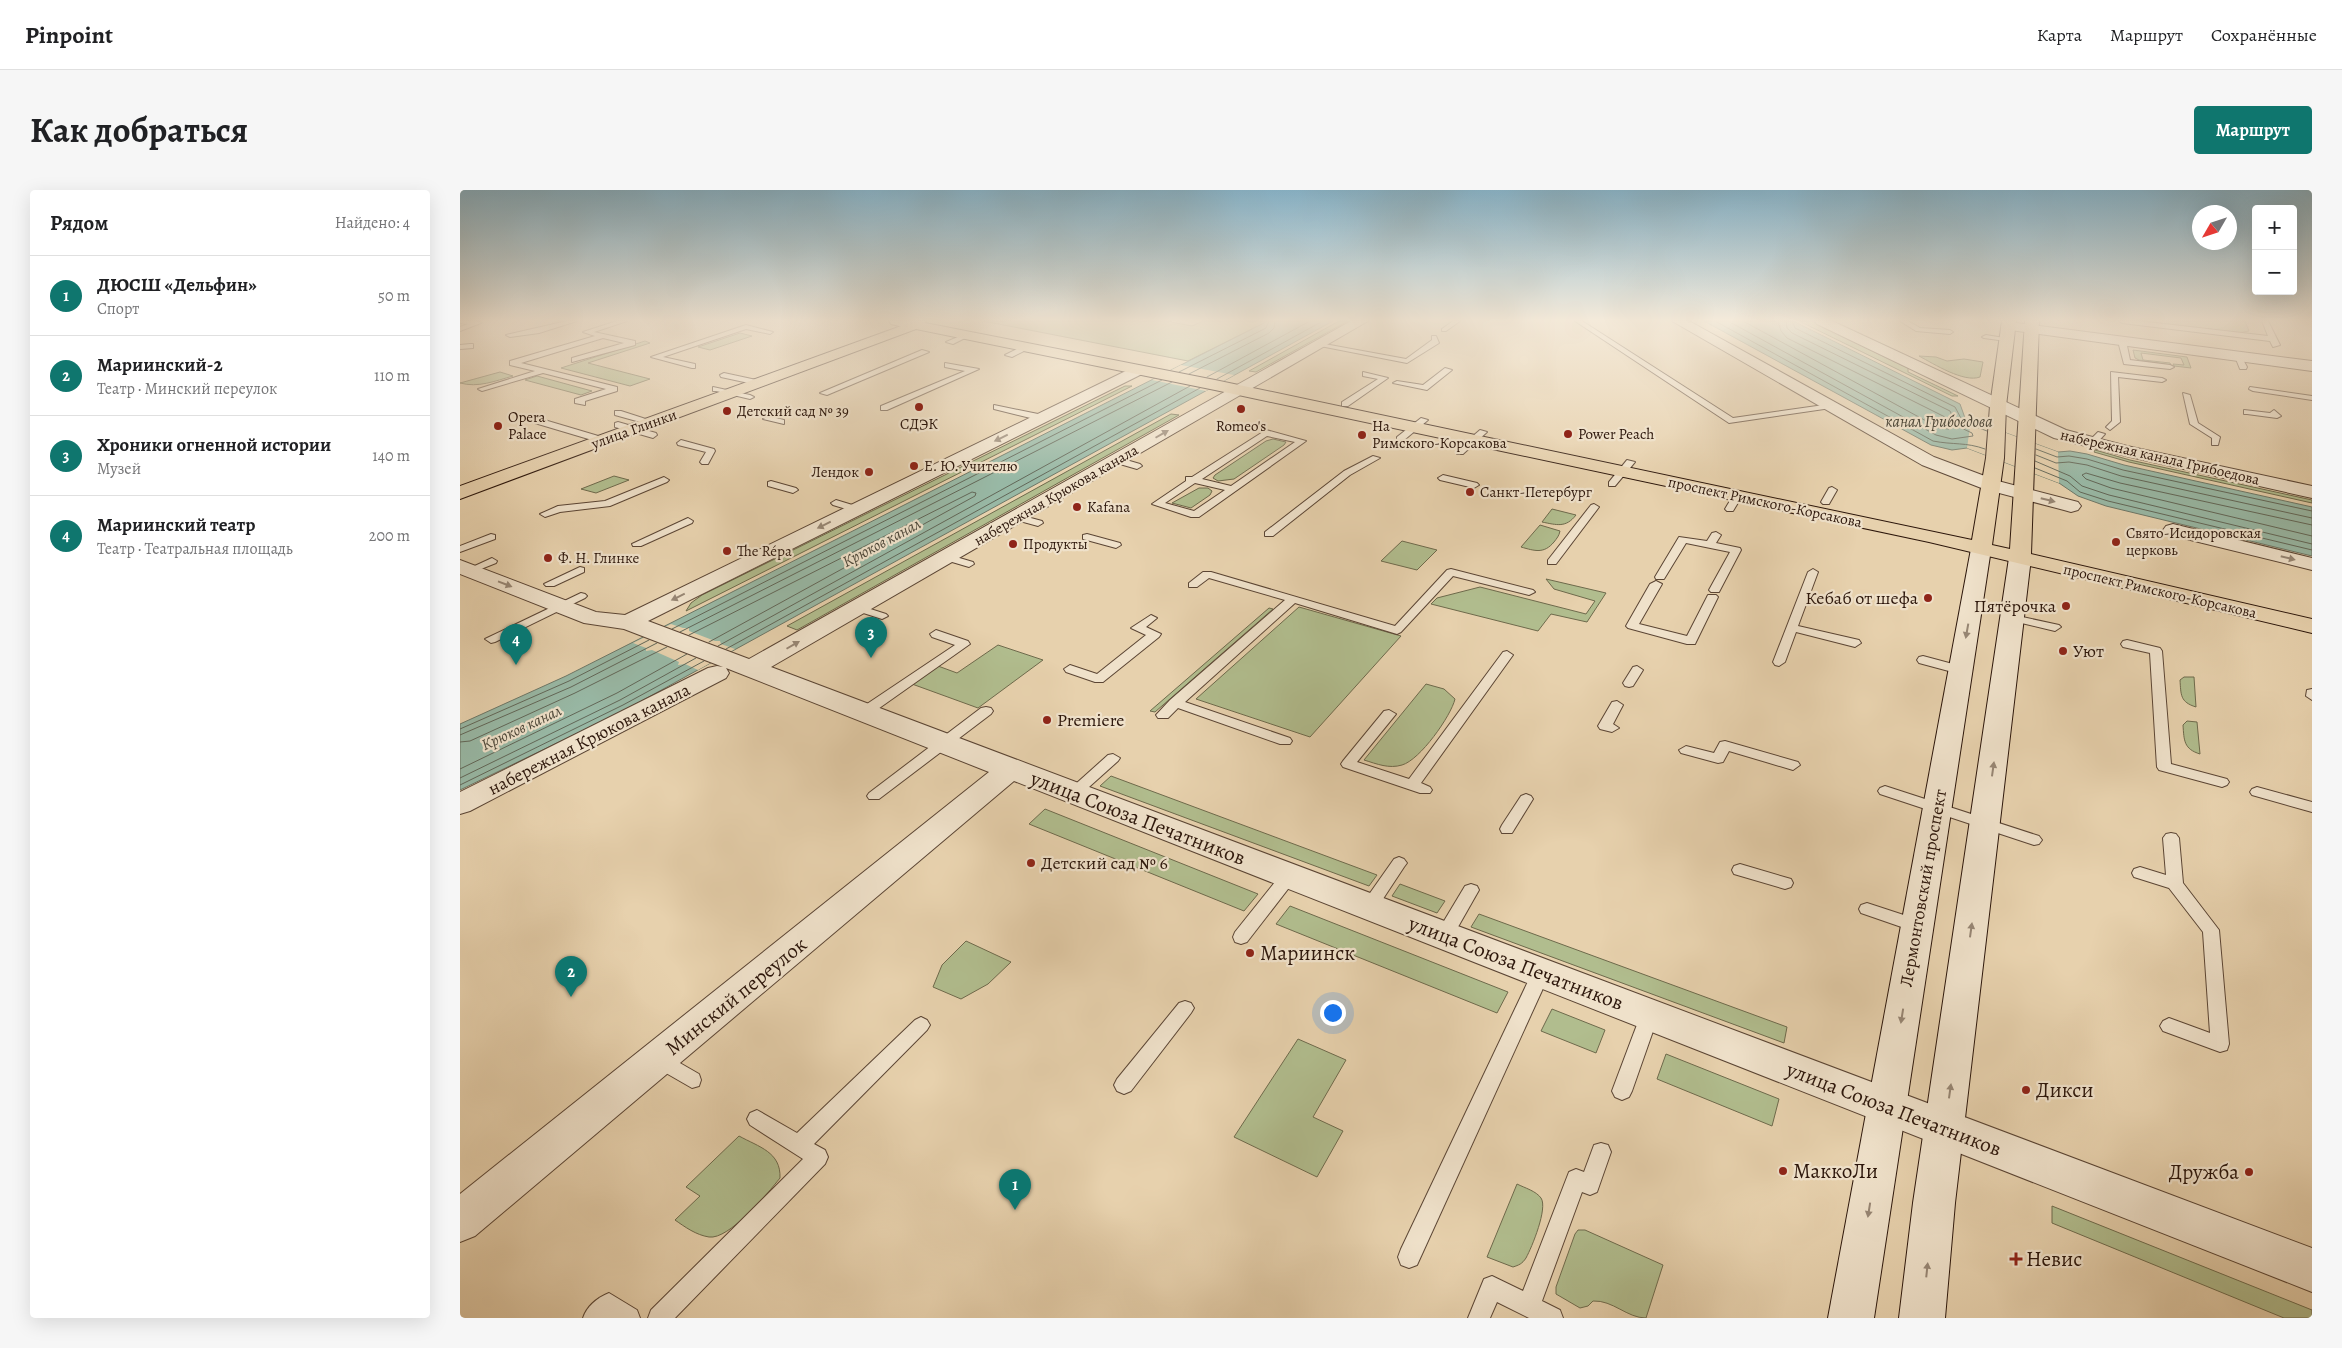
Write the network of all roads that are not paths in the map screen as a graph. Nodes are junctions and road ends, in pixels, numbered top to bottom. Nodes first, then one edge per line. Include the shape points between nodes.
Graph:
1 (531, 374) edge
2 (557, 374) edge
3 (780, 374) edge
4 (872, 374) edge
5 (965, 374) edge
6 (1132, 374) edge
7 (1176, 374) edge
8 (1257, 374) edge
9 (1366, 374) dead end
10 (1443, 374) edge
11 (1659, 374) edge
12 (1773, 374) edge
13 (1931, 374) edge
14 (2002, 374) edge
15 (2029, 374) edge
16 (2162, 380) dead end
17 (2248, 381) dead end
18 (1397, 383) dead end
19 (1233, 385) junction
20 (2286, 386) dead end
21 (482, 389) dead end
22 (2253, 389) junction
23 (824, 393) dead end
24 (2292, 394) junction
25 (2186, 396) dead end
26 (2267, 397) dead end
27 (2312, 398) edge
28 (582, 403) dead end
29 (1358, 403) junction
30 (1831, 406) junction
31 (1998, 406) junction
32 (997, 407) dead end
33 (884, 408) dead end
34 (783, 412) dead end
35 (2246, 412) dead end
36 (2274, 412) dead end
37 (1043, 418) junction
38 (531, 419) dead end
39 (2026, 420) junction
40 (781, 422) dead end
41 (2110, 427) dead end
42 (1413, 429) junction
43 (594, 438) junction
44 (682, 443) dead end
45 (2215, 443) dead end
46 (1376, 458) dead end
47 (1116, 460) junction
48 (706, 462) dead end
49 (1137, 466) dead end
50 (1622, 473) junction
51 (1443, 478) dead end
52 (1190, 479) junction
53 (664, 480) dead end
54 (460, 482) edge
55 (771, 484) dead end
56 (1474, 485) dead end
57 (1991, 485) junction
58 (1232, 489) junction
59 (793, 490) dead end
60 (2312, 492) edge
61 (460, 493) edge
62 (2024, 494) junction
63 (836, 503) dead end
64 (2070, 506) dead end
65 (1594, 507) dead end
66 (856, 509) junction
67 (545, 514) dead end
68 (1016, 518) junction
69 (688, 521) dead end
70 (1038, 524) dead end
71 (2173, 530) dead end
72 (1269, 534) dead end
73 (1716, 535) dead end
74 (491, 537) dead end
75 (1087, 537) dead end
76 (1982, 542) junction
77 (637, 544) dead end
78 (1116, 545) dead end
79 (1710, 545) junction
80 (2020, 551) junction
81 (946, 557) junction
82 (463, 559) edge
83 (1552, 562) dead end
84 (969, 564) dead end
85 (2312, 564) edge
86 (580, 570) dead end
87 (1813, 572) dead end
88 (550, 584) junction
89 (1193, 585) dead end
90 (1529, 592) dead end
91 (581, 596) junction
92 (1293, 599) junction
93 (560, 606) junction
94 (858, 608) junction
95 (2312, 612) edge
96 (882, 616) dead end
97 (1151, 618) dead end
98 (2013, 618) junction
99 (628, 622) junction
100 (2312, 626) edge
101 (2056, 627) dead end
102 (1792, 628) junction
103 (936, 634) dead end
104 (491, 639) dead end
105 (1855, 643) dead end
106 (2127, 644) dead end
107 (1507, 655) dead end
108 (1923, 660) dead end
109 (1779, 662) dead end
110 (719, 665) junction
111 (750, 669) junction
112 (1070, 670) dead end
113 (1637, 670) dead end
114 (1960, 670) junction
115 (1629, 683) dead end
116 (1175, 704) junction
117 (1617, 705) dead end
118 (986, 711) dead end
119 (863, 712) junction
120 (1389, 714) dead end
121 (1162, 715) dead end
122 (1612, 728) dead end
123 (1285, 741) dead end
124 (944, 744) junction
125 (1686, 750) dead end
126 (1113, 758) dead end
127 (1793, 765) dead end
128 (1012, 770) junction
129 (2222, 782) dead end
130 (1885, 791) dead end
131 (2257, 792) dead end
132 (1074, 793) junction
133 (874, 796) dead end
134 (1526, 799) dead end
135 (460, 804) edge
136 (1937, 806) junction
137 (2312, 807) edge
138 (1985, 825) junction
139 (1507, 829) dead end
140 (2171, 838) dead end
141 (2034, 840) dead end
142 (1399, 863) dead end
143 (1740, 870) dead end
144 (2140, 873) dead end
145 (1290, 876) junction
146 (1785, 884) dead end
147 (2174, 884) junction
148 (1471, 890) dead end
149 (1369, 907) junction
150 (1867, 909) dead end
151 (1916, 926) junction
152 (1444, 936) junction
153 (1241, 937) dead end
154 (1541, 973) junction
155 (1185, 1008) dead end
156 (1650, 1014) junction
157 (922, 1025) dead end
158 (2169, 1026) dead end
159 (658, 1059) junction
160 (692, 1080) dead end
161 (1124, 1085) dead end
162 (1622, 1091) dead end
163 (1886, 1106) junction
164 (757, 1119) dead end
165 (1944, 1128) junction
166 (798, 1145) junction
167 (1601, 1152) dead end
168 (460, 1222) edge
169 (1409, 1257) dead end
170 (2312, 1270) edge
171 (1529, 1306) junction
172 (594, 1318) edge
173 (630, 1318) edge
174 (660, 1318) edge
175 (1479, 1318) edge
176 (1552, 1318) edge
177 (1851, 1318) edge
178 (1922, 1318) edge

1 - 21 lane
2 - 28 lane via 614,389 578,402
3 - 43 main road, улица Глинки via 750,386 724,385
4 - 23 lane
5 - 33 lane
6 - 37 street
7 - 19 main road
8 - 19 street, набережная Крюкова канала
9 - 29 lane via 1384,378
10 - 18 lane via 1424,388
11 - 30 lane via 1732,421
12 - 30 street
13 - 31 street, набережная канала Грибоедова
14 - 31 main road
15 - 39 main road
16 - 41 lane via 2114,374 2116,422
17 - 22 lane
19 - 29 main road, проспект Римского-Корсакова
19 - 42 main road, проспект Римского-Корсакова
47 -> 19 street, набережная Крюкова канала
20 - 24 lane
22 - 24 lane
22 - 26 lane
24 - 27 lane
25 - 45 lane via 2194,424 2216,437
29 - 42 main road, проспект Римского-Корсакова
30 - 57 street via 1928,461
31 - 39 street, набережная канала Грибоедова
31 - 57 main road, Лермонтовский проспект
32 - 37 lane
34 - 40 lane via 767,419
35 - 36 lane via 2277,416
37 -> 66 street
38 - 43 lane
39 - 60 street, набережная канала Грибоедова via 2060,434 2096,438
39 - 62 main road
42 - 50 main road, проспект Римского-Корсакова
43 - 54 main road, улица Глинки
43 - 61 main road, улица Глинки
44 - 48 lane via 711,451
46 - 72 lane via 1347,473
47 - 49 lane
47 - 68 street, набережная Крюкова канала
50 - 76 main road, проспект Римского-Корсакова via 1734,503
50 - 76 main road, проспект Римского-Корсакова via 1829,496
51 - 56 lane
52 - 58 lane
52 - 58 lane via 1158,504 1195,515
52 - 58 lane via 1266,433 1302,441
53 - 67 lane via 607,504 558,509
55 - 59 lane
57 - 62 street
57 - 76 main road, Лермонтовский проспект
62 -> 64 street
62 - 80 main road
63 - 66 lane
65 - 83 lane
66 -> 99 street
68 - 70 lane
68 - 81 street, набережная Крюкова канала
69 - 77 lane
71 -> 85 street
73 - 79 lane
74 - 82 lane
75 - 78 lane
76 - 80 main road, проспект Римского-Корсакова
76 -> 114 street, Лермонтовский проспект
79 - 79 lane via 1736,550 1691,640 1632,626 1683,539
80 - 95 main road, проспект Римского-Корсакова
80 - 98 street
80 - 100 main road, проспект Римского-Корсакова
81 - 84 lane
81 - 94 street, набережная Крюкова канала
82 - 88 street via 492,561
82 -> 93 street
86 - 88 lane
87 - 102 lane
88 - 91 street
89 - 92 lane via 1207,574
90 - 92 lane via 1451,572 1397,630
91 - 93 lane
91 - 99 street via 612,608
92 - 116 lane
93 - 99 street via 592,618
93 - 104 lane
94 - 96 lane
111 -> 94 street, набережная Крюкова канала
97 - 112 lane via 1137,628 1156,634 1099,679
98 - 101 lane
138 -> 98 street
99 - 110 street, улица Союза Печатников
102 - 105 lane
102 - 109 lane
103 - 119 lane via 964,644
106 - 129 lane via 2156,651 2164,767
107 - 120 lane via 1418,788 1348,764
108 - 114 lane
110 - 111 street, улица Союза Печатников
110 - 135 street, набережная Крюкова канала
111 - 119 street, улица Союза Печатников
113 - 115 lane
114 - 136 street, Лермонтовский проспект
116 - 121 lane
116 - 123 lane
117 - 122 lane via 1605,726
118 - 124 lane
119 - 124 street, улица Союза Печатников
124 - 128 street, улица Союза Печатников
124 - 133 lane
125 - 127 lane via 1718,759 1725,745
126 - 132 lane
128 - 132 street, улица Союза Печатников
128 - 159 street, Минский переулок
130 - 136 lane
131 - 137 lane
132 - 145 street, улица Союза Печатников
134 - 139 lane
136 - 138 lane
136 - 151 street, Лермонтовский проспект
138 - 141 lane
165 -> 138 street
140 - 147 lane
142 - 149 lane
143 - 146 lane
144 - 147 lane
145 - 149 street, улица Союза Печатников
145 - 153 lane
147 - 158 lane via 2211,930 2220,1044
148 - 152 lane
149 - 152 street, улица Союза Печатников
150 - 151 lane
151 -> 163 street, Лермонтовский проспект
152 - 154 street, улица Союза Печатников
154 - 156 street, улица Союза Печатников
154 - 169 lane
155 - 161 lane
156 - 162 lane
156 - 163 street, улица Союза Печатников
157 - 166 lane
159 - 160 lane
159 - 168 street, Минский переулок
163 - 165 street, улица Союза Печатников
163 -> 177 street, Лермонтовский проспект
164 - 166 lane
165 - 170 street, улица Союза Печатников
178 -> 165 street
166 - 174 lane via 818,1157
167 - 171 lane via 1590,1185 1576,1179
171 - 175 lane via 1492,1287
171 - 176 lane
172 - 173 lane via 609,1304

